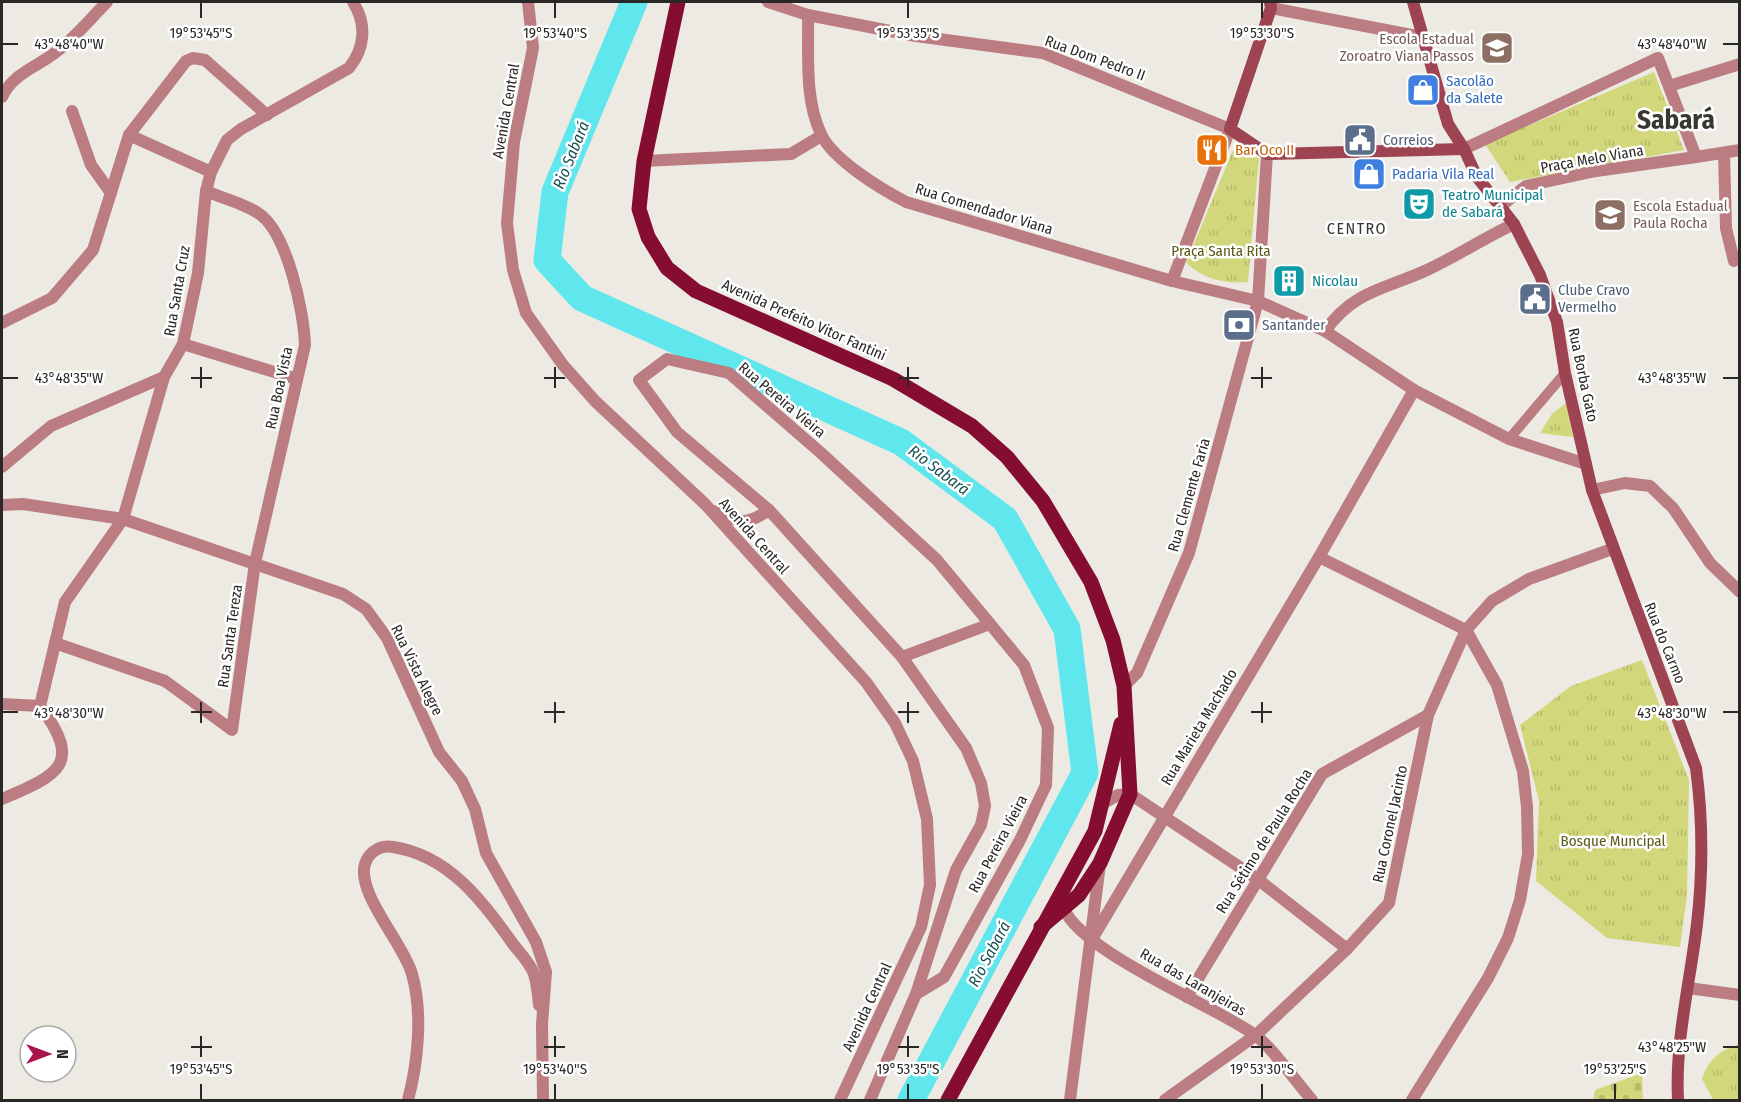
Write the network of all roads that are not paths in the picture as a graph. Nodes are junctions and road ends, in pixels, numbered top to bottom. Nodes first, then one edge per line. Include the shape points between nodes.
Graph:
1 (107, 2) edge
2 (353, 2) edge
3 (528, 2) edge
4 (678, 2) edge
5 (768, 2) edge
6 (1413, 2) edge
7 (1271, 5) edge
8 (790, 6) edge
9 (808, 15) junction
10 (1422, 37) junction
11 (1740, 64) edge
12 (1669, 86) junction
13 (2, 97) edge
14 (72, 111) dead end
15 (267, 115) junction
16 (1230, 129) junction
17 (129, 135) junction
18 (821, 136) junction
19 (1464, 149) junction
20 (1740, 150) edge
21 (1267, 154) junction
22 (1724, 154) junction
23 (1696, 158) junction
24 (644, 161) junction
25 (211, 172) junction
26 (206, 191) junction
27 (111, 193) junction
28 (1501, 206) junction
29 (1514, 224) junction
30 (1734, 261) dead end
31 (1172, 280) junction
32 (1258, 301) junction
33 (2, 323) edge
34 (1325, 331) junction
35 (183, 344) junction
36 (1565, 373) junction
37 (164, 377) junction
38 (297, 380) junction
39 (1414, 390) junction
40 (1509, 439) junction
41 (1586, 464) junction
42 (2, 467) edge
43 (1592, 490) junction
44 (705, 504) junction
45 (2, 505) edge
46 (769, 510) junction
47 (123, 519) junction
48 (1612, 549) junction
49 (1319, 557) junction
50 (255, 563) junction
51 (1740, 592) edge
52 (990, 624) junction
53 (1466, 630) junction
54 (55, 643) junction
55 (902, 657) junction
56 (1124, 686) junction
57 (2, 704) edge
58 (40, 706) junction
59 (1123, 715) junction
60 (1428, 715) junction
61 (1130, 794) junction
62 (2, 799) edge
63 (1102, 804) junction
64 (1164, 814) junction
65 (1100, 863) junction
66 (1256, 878) junction
67 (1062, 902) junction
68 (1091, 941) junction
69 (1347, 949) junction
70 (1688, 988) junction
71 (916, 994) junction
72 (1740, 995) edge
73 (1187, 997) junction
74 (542, 1024) junction
75 (1256, 1035) junction
76 (408, 1101) edge
77 (543, 1101) edge
78 (840, 1101) edge
79 (870, 1101) edge
80 (948, 1101) edge
81 (1070, 1101) edge
82 (1165, 1101) edge
83 (1312, 1101) edge
84 (1412, 1101) edge
85 (1678, 1101) edge

1 - 13 street via 56,52 24,71
2 - 15 street, Rua Santa Cruz via 362,25 359,55 349,68
3 - 44 street, Avenida Central via 533,48 514,142 507,223 513,270 526,312 563,365 595,401
4 - 24 main road, Avenida Prefeito Vitor Fantini
5 - 8 street, Rua Dom Pedro II
6 - 10 main road
7 - 10 street
7 - 16 main road
8 - 9 street, Rua Dom Pedro II
9 - 16 street, Rua Dom Pedro II via 916,36 1043,53
9 - 18 street, Rua Comendador Viana via 810,97
10 - 19 main road via 1448,124
11 - 12 street
12 - 19 street via 1658,58
12 - 23 street
14 - 27 street via 91,165
15 - 17 street via 205,60 193,58 186,61
15 - 25 street, Rua Santa Cruz via 227,140
16 - 21 main road
16 - 31 street
17 - 25 street
17 - 27 street
18 - 24 street via 791,154
18 - 31 street, Rua Comendador Viana via 875,185 906,202
19 - 21 main road
19 - 28 main road via 1477,177
20 - 22 street, Praça Melo Viana
21 - 32 street
22 - 23 street, Praça Melo Viana
22 - 30 street via 1726,228
23 - 28 street, Praça Melo Viana via 1596,171 1526,186
24 - 56 main road, Avenida Prefeito Vitor Fantini via 639,208 648,237 667,268 696,291 724,305 893,379 972,426 1007,457 1043,501 1091,582 1113,640
25 - 26 street, Rua Santa Cruz
26 - 35 street, Rua Santa Cruz via 198,273
26 - 38 street, Rua Boa Vista via 258,213 278,237 301,301 304,323 305,345
27 - 33 street via 93,250 52,298
28 - 29 main road, Rua Borba Gato
29 - 34 street via 1427,270 1376,288 1337,314
29 - 36 main road, Rua Borba Gato via 1540,275 1557,322
31 - 32 street
32 - 34 street
32 - 56 street, Rua Clemente Faria via 1190,553 1137,673
34 - 39 street
35 - 37 street, Rua Santa Cruz
35 - 38 street
36 - 40 street
36 - 41 main road, Rua Borba Gato
37 - 42 street via 51,426
37 - 47 street, Rua Santa Cruz
38 - 50 street, Rua Boa Vista
39 - 40 street
39 - 49 street, Rua Marieta Machado
40 - 41 street
41 - 43 main road, Rua Borba Gato
43 - 48 main road, Rua do Carmo
43 - 51 street via 1625,483 1650,486 1674,508 1710,563
44 - 46 street via 735,522 753,521
44 - 78 street, Avenida Central via 866,682 895,723 913,762 927,819 930,885 921,927
45 - 47 street, Rua Vista Alegre via 23,504
46 - 52 street, Rua Pereira Vieira via 677,432 639,380 667,359 729,373 938,560
46 - 55 street, Rua Pereira Vieira
47 - 50 street, Rua Vista Alegre
47 - 54 street, Rua Santa Cruz via 65,602
48 - 53 street, Rua Coronel Jacinto via 1529,579 1491,601
48 - 70 main road, Rua do Carmo via 1696,768 1702,847
49 - 53 street
49 - 64 street, Rua Marieta Machado
50 - 54 street, Rua Santa Tereza via 231,730 165,681
50 - 74 street, Rua Vista Alegre via 343,594 366,609 387,638 440,752 462,781 475,809 486,853 536,942 546,972
52 - 55 street
52 - 71 street, Rua Pereira Vieira via 1024,665 1048,728 1046,785 944,977
53 - 60 street, Rua Coronel Jacinto
53 - 84 street via 1497,685 1510,722 1523,771 1528,854 1508,938 1488,978
54 - 58 street, Rua Santa Cruz
55 - 71 street, Rua Pereira Vieira via 966,748 981,783 985,806 981,825 956,870
56 - 59 main road, Avenida Prefeito Vitor Fantini
57 - 58 street
58 - 62 street via 57,729 62,756 55,771 43,780
59 - 61 main road, Avenida Prefeito Vitor Fantini
59 - 63 main road, Avenida Prefeito Vitor Fantini
60 - 66 street, Rua Sétimo de Paula Rocha via 1322,774
60 - 69 street, Rua Coronel Jacinto via 1389,903
61 - 63 street via 1118,795
61 - 64 street
61 - 65 main road, Avenida Prefeito Vitor Fantini
63 - 67 main road, Avenida Prefeito Vitor Fantini via 1095,831
64 - 66 street
64 - 68 street, Rua Marieta Machado
65 - 67 main road, Avenida Prefeito Vitor Fantini via 1079,895
65 - 68 street
66 - 69 street
66 - 73 street, Rua Sétimo de Paula Rocha
67 - 68 street, Rua das Laranjeiras
67 - 80 main road, Avenida Prefeito Vitor Fantini via 1041,927
68 - 73 street, Rua das Laranjeiras
68 - 81 street, Rua Marieta Machado
69 - 75 street, Rua Coronel Jacinto
70 - 72 street
70 - 85 main road, Rua do Carmo via 1676,1068
71 - 79 street, Rua Pereira Vieira
73 - 75 street, Rua das Laranjeiras
74 - 76 street via 534,973 489,910 459,878 428,858 402,848 386,846 374,850 365,863 364,878 400,945 418,1000 414,1078
74 - 77 street, Rua Vista Alegre
75 - 82 street, Rua Coronel Jacinto
75 - 83 street, Rua das Laranjeiras

